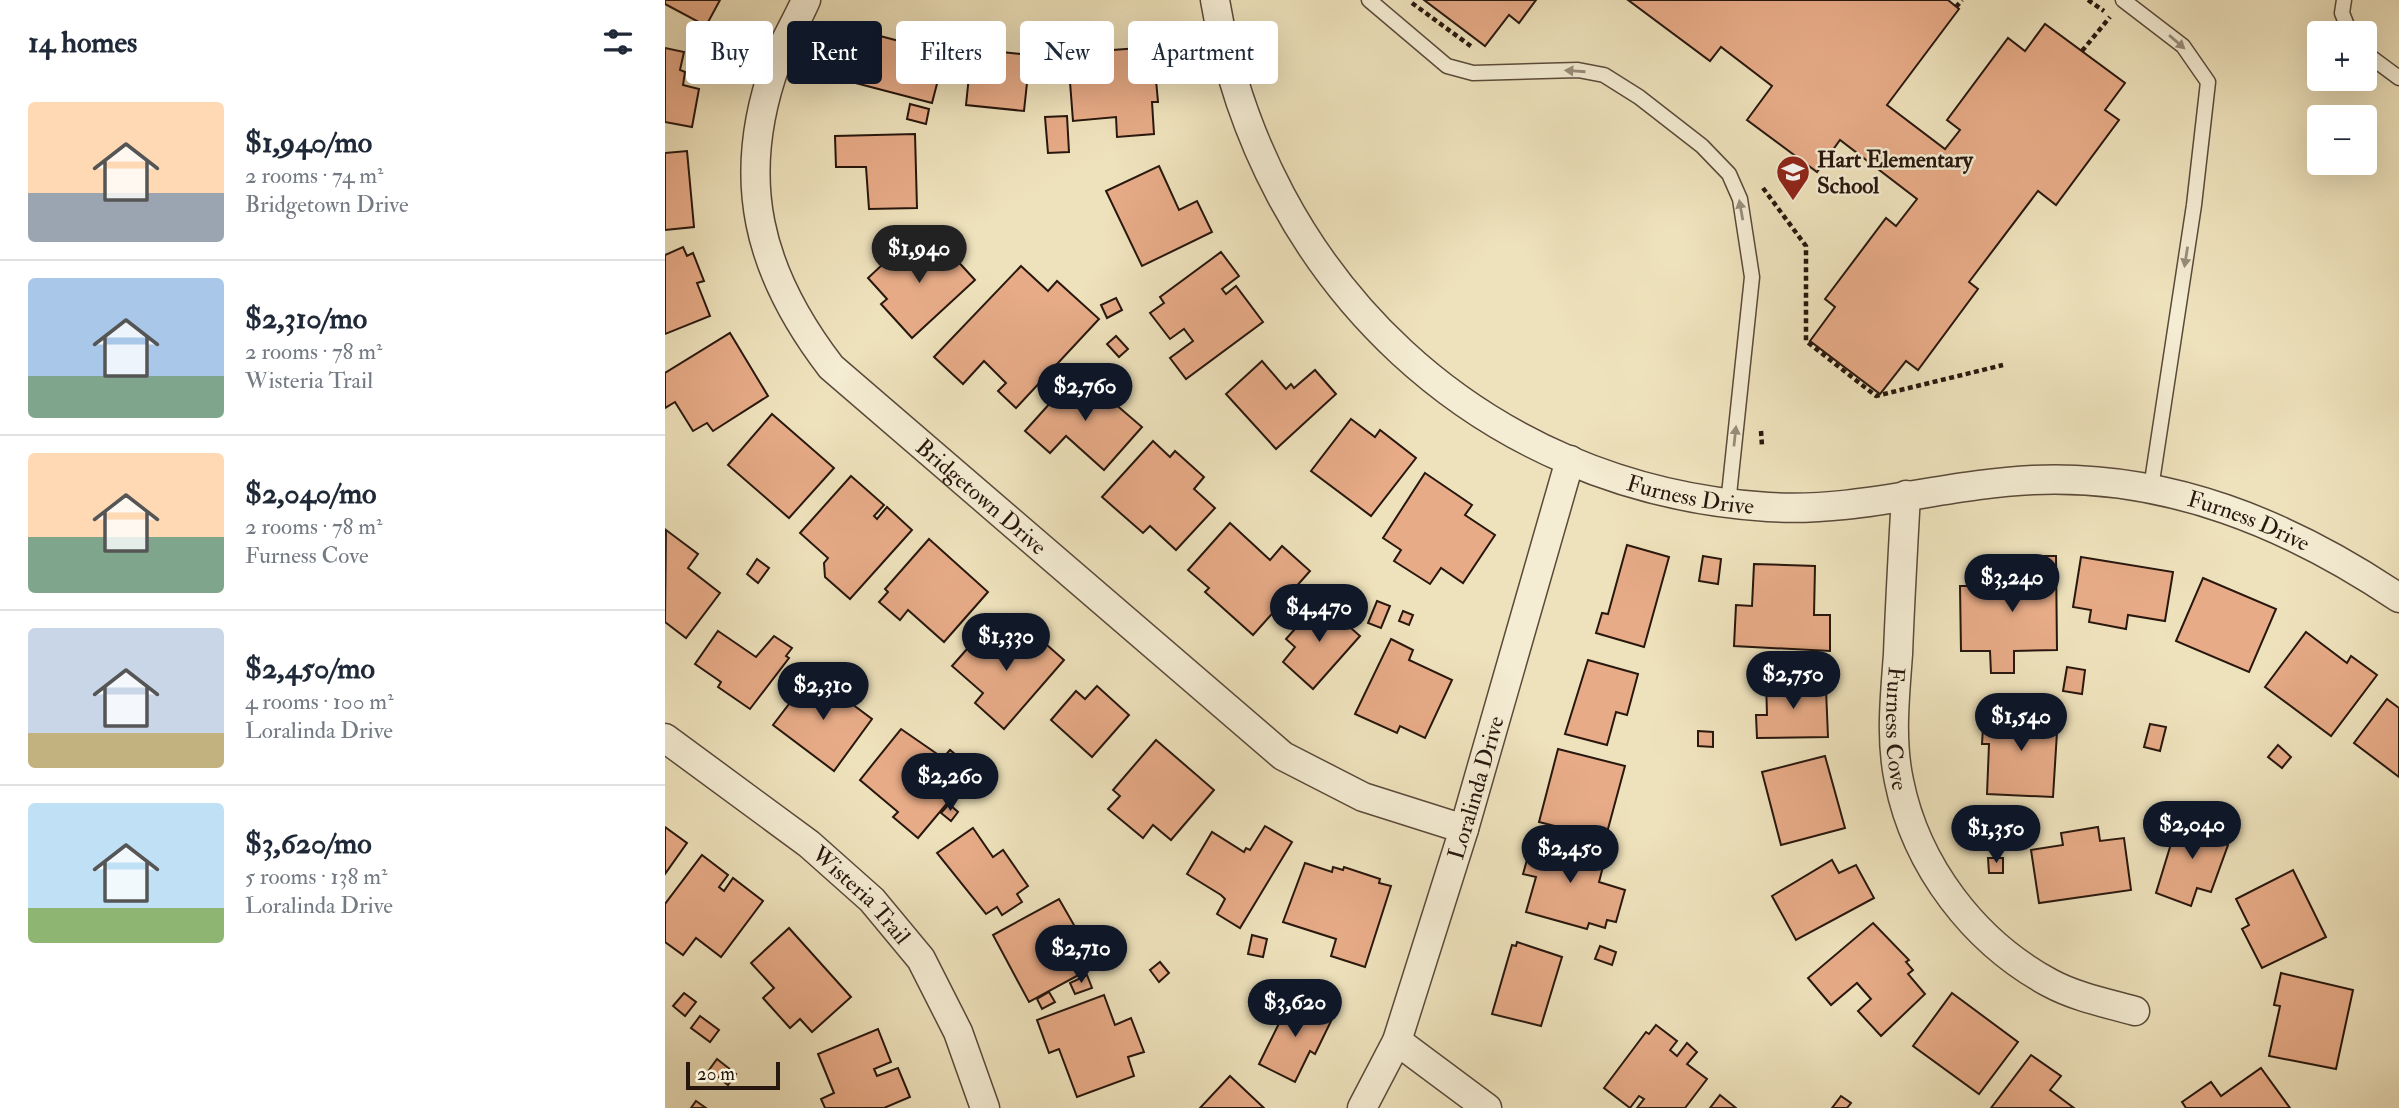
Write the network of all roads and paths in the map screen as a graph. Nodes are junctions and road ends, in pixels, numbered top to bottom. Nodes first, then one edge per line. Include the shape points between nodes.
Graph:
1 (806, 0) edge
2 (1215, 0) edge
3 (1369, 0) edge
4 (1408, 0) edge
5 (1962, 0) edge
6 (2088, 0) edge
7 (2123, 0) edge
8 (2344, 0) edge
9 (1957, 7) dead end
10 (2110, 16) junction
11 (2345, 21) edge
12 (2121, 25) dead end
13 (2082, 51) dead end
14 (1478, 52) dead end
15 (2377, 62) edge
16 (2399, 78) edge
17 (1758, 191) dead end
18 (2003, 365) dead end
19 (1762, 421) dead end
20 (1762, 446) dead end
21 (1570, 460) junction
22 (2151, 488) junction
23 (1906, 495) junction
24 (1728, 504) junction
25 (2399, 598) edge
26 (665, 738) edge
27 (1464, 829) junction
28 (2135, 1011) dead end
29 (1397, 1041) junction
30 (985, 1108) edge
31 (1362, 1108) edge
32 (1487, 1108) edge

1 - 27 street, Bridgetown Drive via 776,63 757,139 755,187 762,238 779,287 831,367 1283,756 1363,797
2 - 21 street, Furness Drive via 1231,76 1256,149 1281,200 1338,284 1424,374 1475,411
24 -> 3 lane via 1752,277 1740,199 1728,174 1702,146 1604,75 1578,70 1473,73 1447,66
4 - 14 path
5 - 9 path
6 - 10 path
7 -> 22 lane via 2183,46 2208,82
8 - 11 lane
10 - 12 path
10 - 13 path
15 - 16 lane
17 - 18 path via 1756,179 1806,246 1806,341 1877,396
19 - 20 path
21 - 24 street, Furness Drive via 1636,485
21 - 27 street, Loralinda Drive
22 - 23 street, Furness Drive via 2033,480
22 - 25 street, Furness Drive via 2234,511 2292,534
23 - 24 street, Furness Drive via 1836,506
23 - 28 street, Furness Cove via 1893,732 1899,780 1920,841 1939,880 1985,937 2050,983
26 - 30 street, Wisteria Trail via 809,844 872,900 921,959 958,1032
27 - 29 street, Loralinda Drive
29 - 31 street, Loralinda Drive
29 - 32 street

